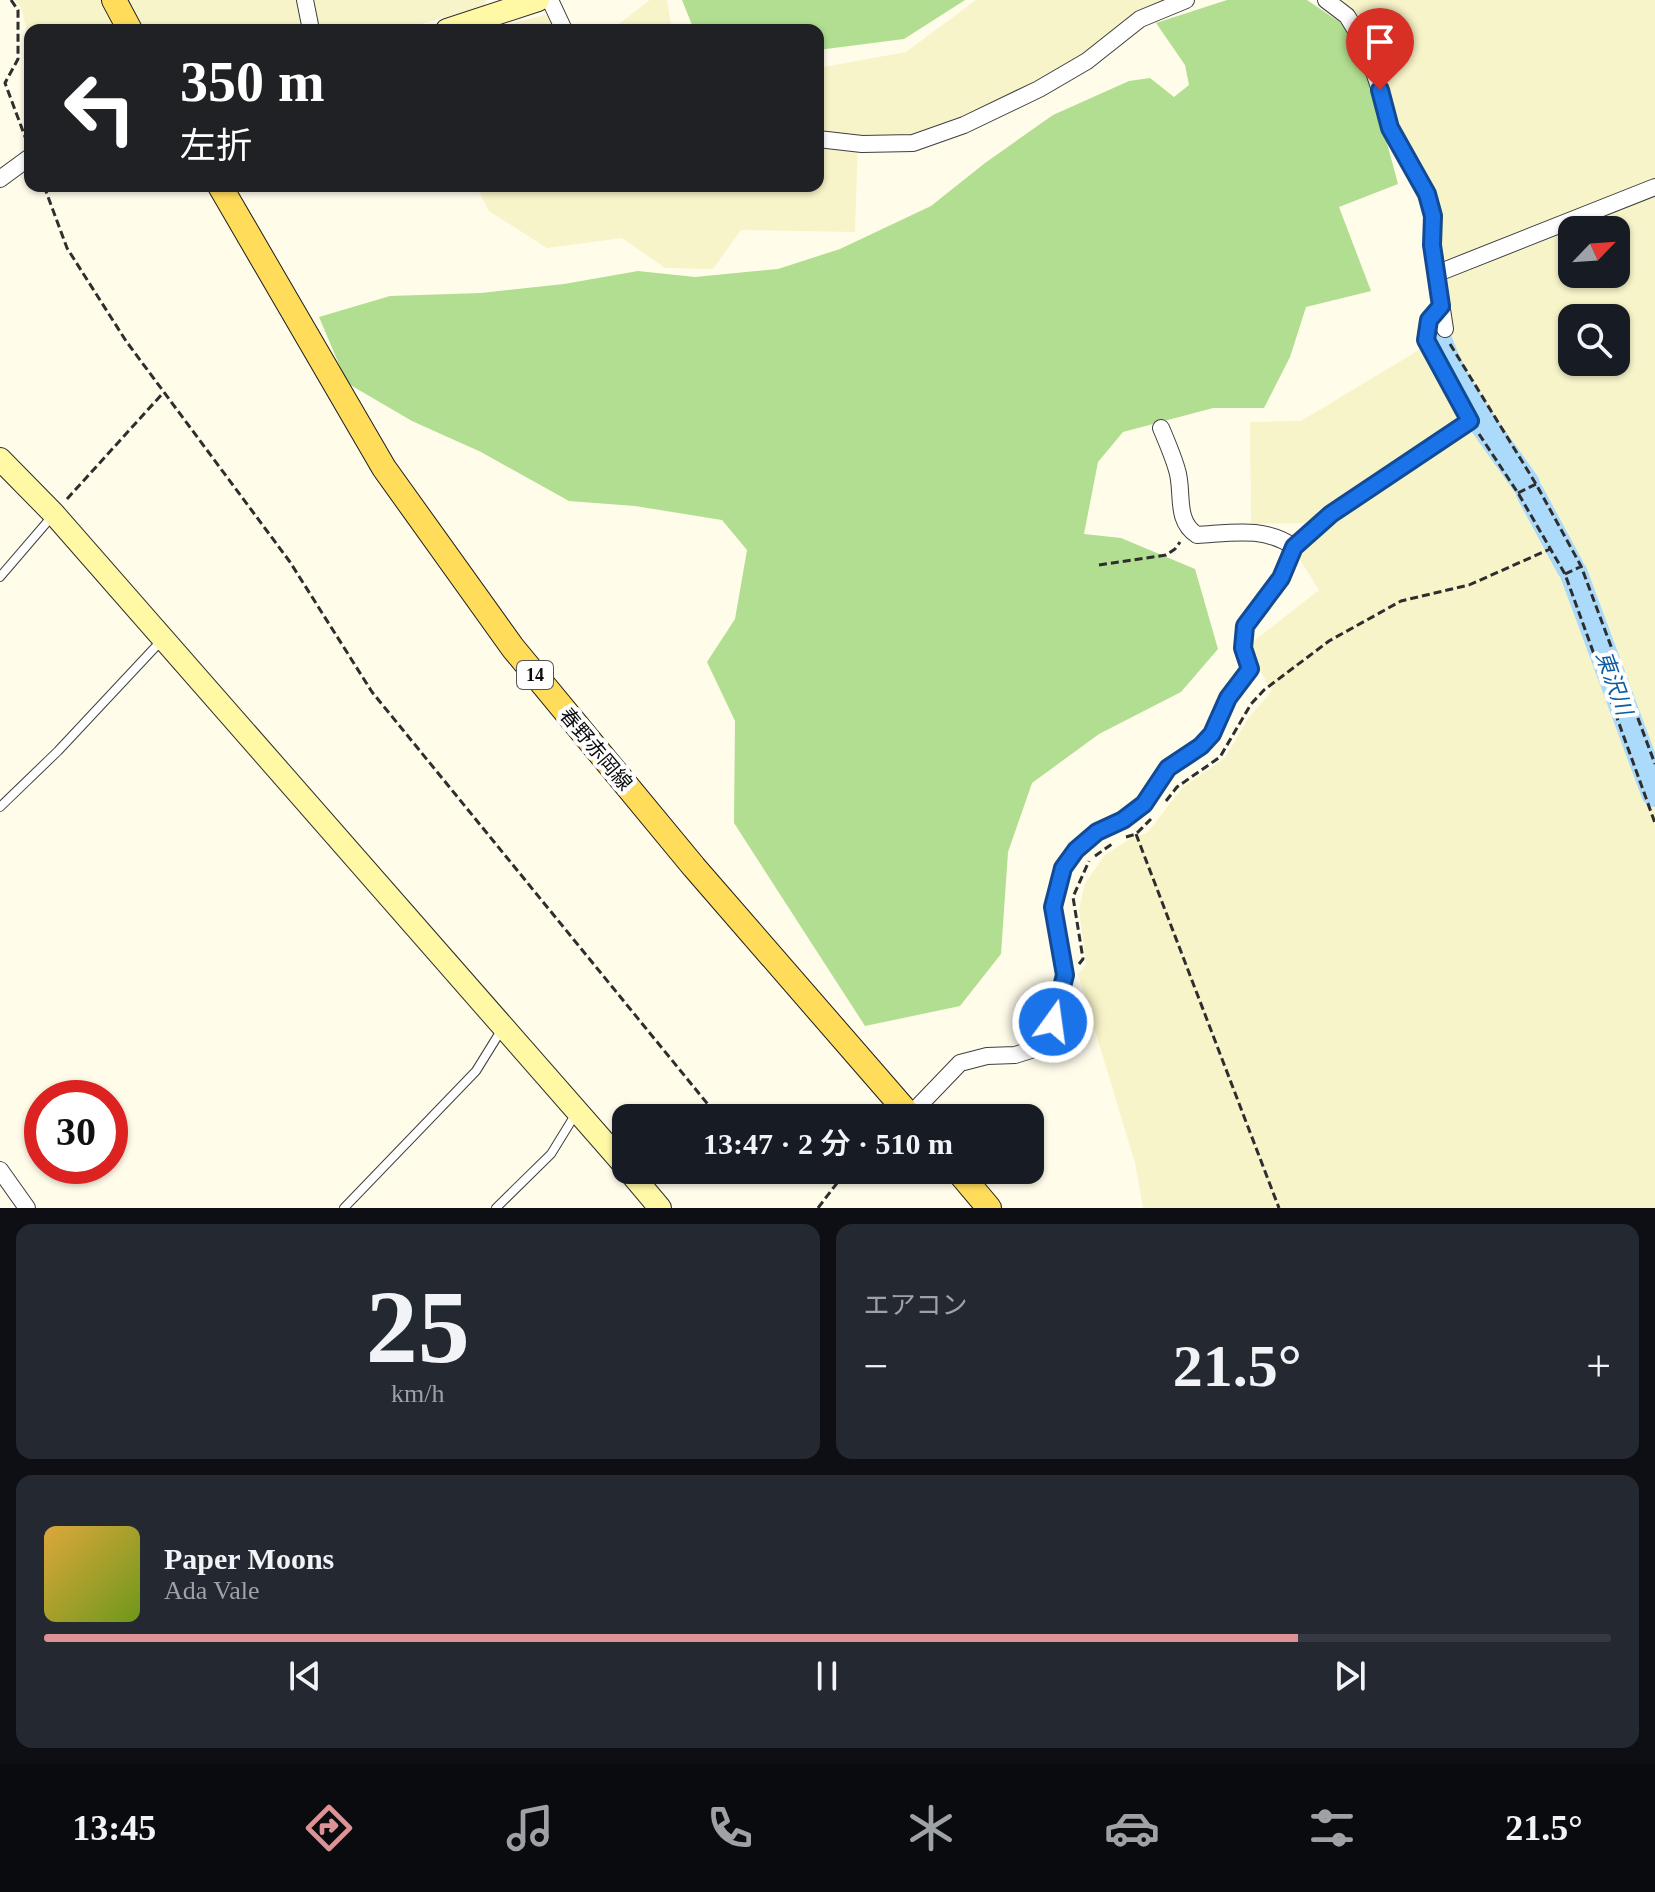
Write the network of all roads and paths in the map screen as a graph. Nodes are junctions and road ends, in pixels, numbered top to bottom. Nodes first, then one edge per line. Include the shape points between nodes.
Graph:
1 (11, 0) edge
2 (114, 0) edge
3 (305, 0) edge
4 (538, 0) edge
5 (550, 0) edge
6 (1186, 0) edge
7 (1326, 0) edge
8 (127, 24) edge
9 (310, 24) edge
10 (465, 24) edge
11 (561, 24) edge
12 (24, 134) edge
13 (824, 140) edge
14 (24, 161) edge
15 (0, 179) edge
16 (1655, 187) edge
17 (46, 192) edge
18 (223, 192) edge
19 (1438, 273) junction
20 (1441, 306) junction
21 (1445, 329) joint
22 (163, 393) junction
23 (1470, 421) junction
24 (1161, 428) dead end
25 (0, 459) edge
26 (1536, 484) junction
27 (1518, 493) junction
28 (54, 514) junction
29 (1189, 529) junction
30 (1294, 547) junction
31 (1550, 549) junction
32 (1099, 565) dead end
33 (1581, 566) junction
34 (1565, 574) junction
35 (0, 577) edge
36 (162, 639) junction
37 (1655, 764) edge
38 (0, 807) edge
39 (1161, 807) dead end
40 (1153, 817) dead end
41 (1655, 823) edge
42 (1136, 834) junction
43 (1065, 975) junction
44 (503, 1028) junction
45 (708, 1104) edge
46 (900, 1104) edge
47 (923, 1104) edge
48 (577, 1113) junction
49 (612, 1152) edge
50 (0, 1170) edge
51 (640, 1184) edge
52 (836, 1184) edge
53 (969, 1184) edge
54 (27, 1208) edge
55 (344, 1208) edge
56 (496, 1208) edge
57 (660, 1208) edge
58 (818, 1208) edge
59 (989, 1208) edge
60 (1279, 1208) edge

1 - 12 path via 18,10 18,59 5,83
2 - 8 main road
3 - 9 street
4 - 10 street
5 - 11 street
6 - 13 street via 1140,19 1087,61 964,125 913,143
7 - 19 street via 1347,16 1365,45 1390,128 1427,194
14 - 15 street
16 - 19 street
17 - 22 path via 67,248
18 - 46 main road, 春野赤岡線 / 14 via 384,468 513,648
19 - 20 street
20 - 21 street
20 - 23 street via 1429,320 1426,340
21 - 26 path via 1454,353
22 - 28 path
22 - 45 path via 290,562 372,692
23 - 27 path
23 - 30 street via 1331,514
24 - 29 street via 1178,474 1180,506
25 - 28 street
26 - 27 path
26 - 33 path
27 - 31 path
28 - 35 lane
28 - 36 street
29 - 30 street via 1197,535 1265,532
29 - 32 path via 1166,555
30 - 43 street via 1281,578 1245,626 1243,648 1250,669 1228,698 1212,734 1168,768 1144,804 1097,832 1063,868 1053,907
31 - 34 path
31 - 39 path via 1469,585 1401,601 1329,641 1264,690 1220,757 1177,787
33 - 34 path
33 - 37 path
34 - 41 path
36 - 38 lane
36 - 44 street
40 - 42 path
42 - 43 path via 1090,860 1073,897 1083,959
42 - 60 path
43 - 47 street via 1045,1040 1015,1055 960,1063
44 - 48 street
44 - 55 lane via 476,1071
48 - 49 street
48 - 56 lane via 551,1154
50 - 54 street
51 - 57 street
52 - 58 path
53 - 59 main road

